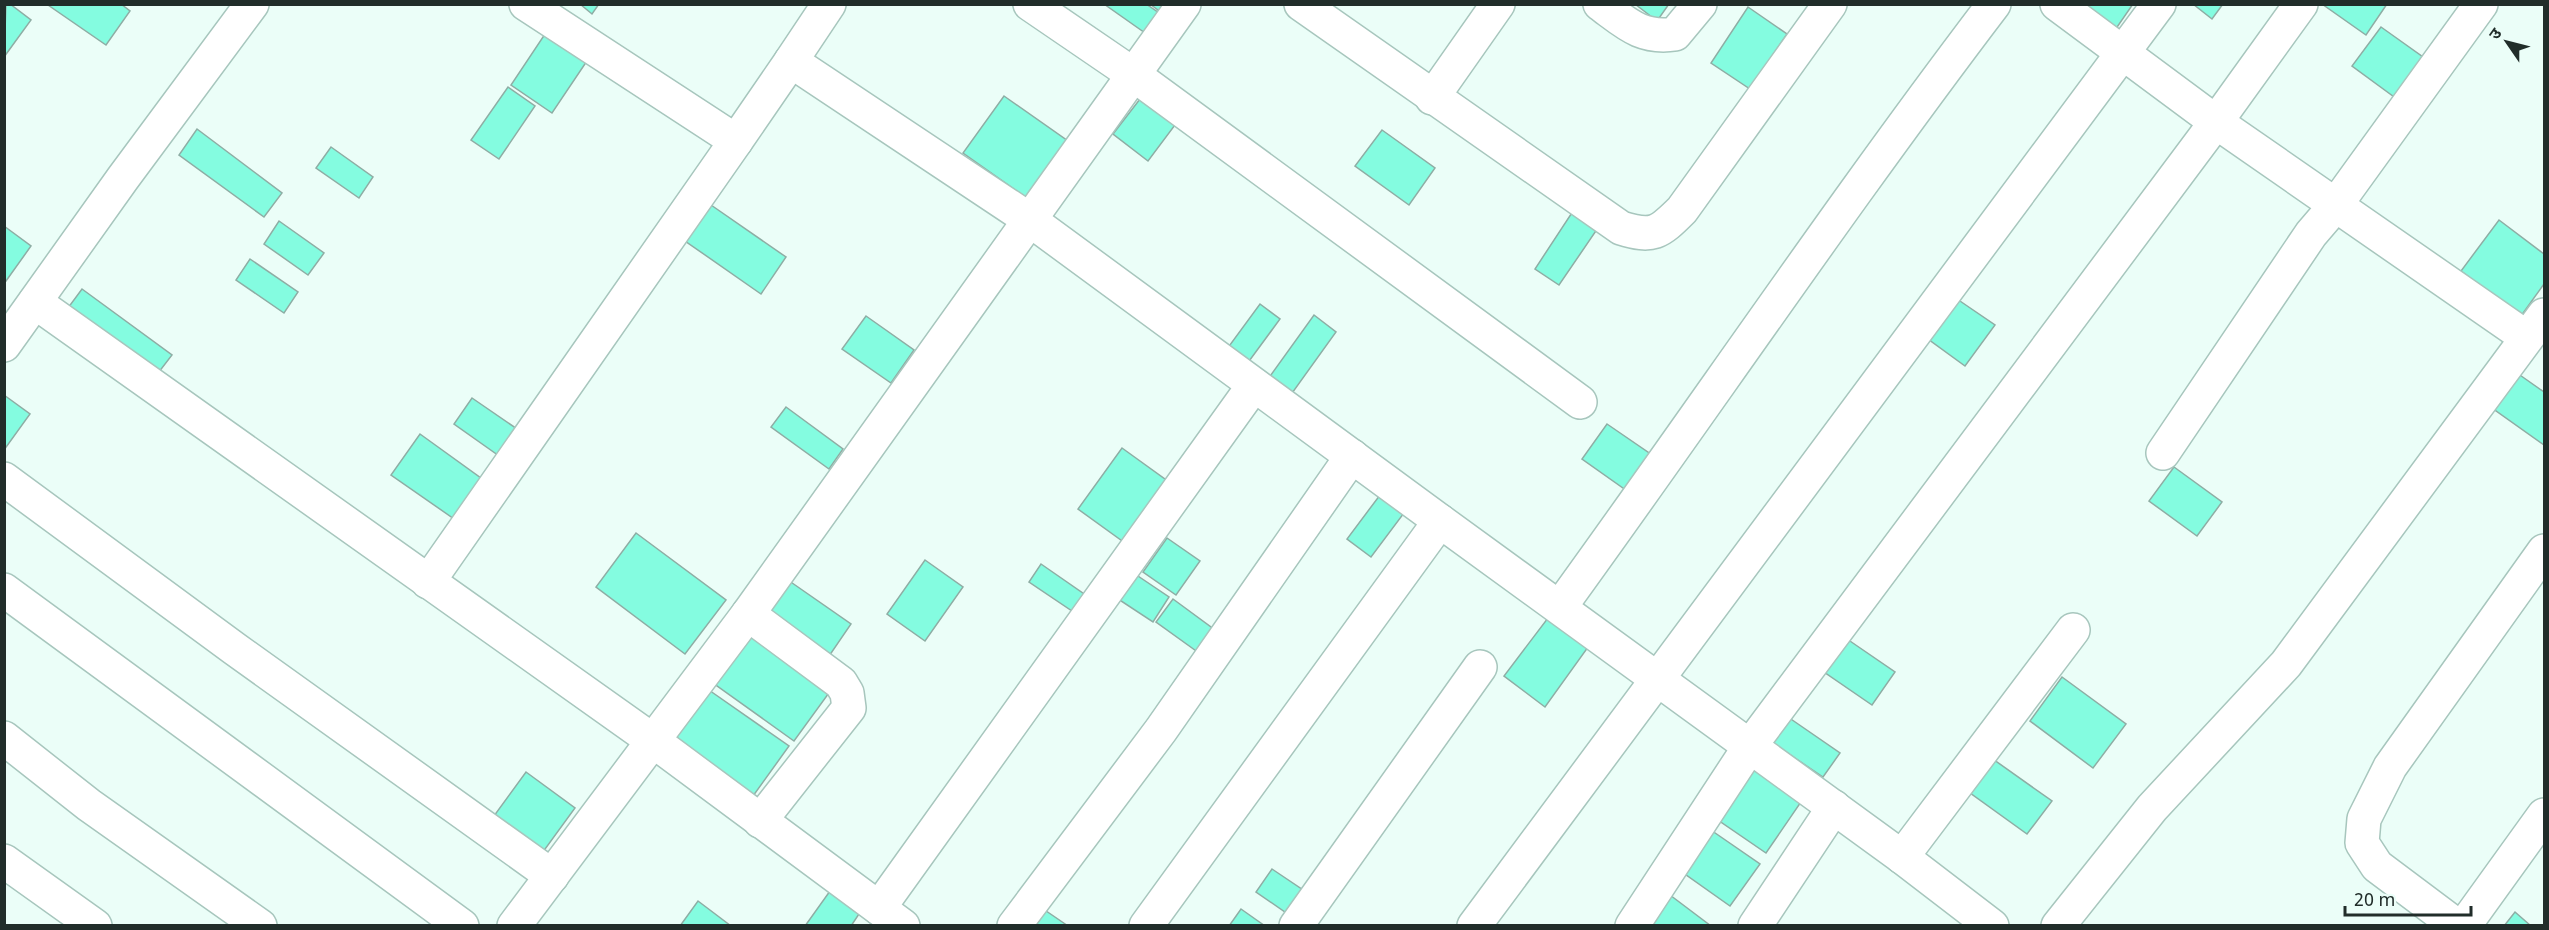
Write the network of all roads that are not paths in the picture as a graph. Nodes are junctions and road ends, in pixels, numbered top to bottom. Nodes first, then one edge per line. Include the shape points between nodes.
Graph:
1 (252, 4) edge
2 (526, 4) edge
3 (829, 4) edge
4 (1030, 4) edge
5 (1184, 4) edge
6 (1301, 4) edge
7 (1497, 4) edge
8 (1599, 4) edge
9 (1700, 4) edge
10 (1830, 4) edge
11 (1994, 4) edge
12 (2057, 4) edge
13 (2159, 4) edge
14 (2301, 4) edge
15 (2481, 4) edge
16 (2124, 52) junction
17 (791, 61) junction
18 (1134, 75) junction
19 (1432, 98) junction
20 (2216, 122) junction
21 (736, 141) junction
22 (2335, 206) junction
23 (1030, 220) junction
24 (35, 302) junction
25 (2535, 326) edge
26 (4, 345) edge
27 (1254, 385) junction
28 (1580, 402) dead end
29 (2163, 453) dead end
30 (1352, 456) junction
31 (4, 478) edge
32 (1440, 521) junction
33 (2544, 551) edge
34 (428, 582) junction
35 (4, 590) edge
36 (1560, 608) junction
37 (748, 614) junction
38 (2073, 630) dead end
39 (1480, 667) dead end
40 (1658, 680) junction
41 (4, 738) edge
42 (652, 740) junction
43 (1750, 746) junction
44 (1834, 807) junction
45 (2544, 815) edge
46 (760, 821) junction
47 (1902, 857) junction
48 (4, 861) edge
49 (552, 876) junction
50 (891, 917) edge
51 (94, 926) edge
52 (260, 926) edge
53 (462, 926) edge
54 (514, 926) edge
55 (1014, 926) edge
56 (1146, 926) edge
57 (1296, 926) edge
58 (1474, 926) edge
59 (1632, 926) edge
60 (1755, 926) edge
61 (1992, 926) edge
62 (2058, 926) edge
63 (2457, 926) edge
64 (2464, 926) edge

1 - 24 street
2 - 21 street
3 - 17 street
4 - 18 street
5 - 18 street
6 - 19 street
7 - 19 street
8 - 9 street via 1634,29 1657,37 1675,34
10 - 19 street via 1682,210 1662,231 1642,235 1621,228
11 - 36 street
12 - 16 street
13 - 16 street
14 - 20 street
15 - 22 street
16 - 20 street
16 - 40 street
17 - 21 street
17 - 23 street
18 - 23 street
18 - 28 street
20 - 22 street
20 - 43 street
21 - 34 street
22 - 25 street
22 - 29 street via 2311,234
23 - 27 street
23 - 37 street
24 - 26 street
24 - 34 street
25 - 62 street via 2286,664 2152,808
27 - 30 street
27 - 50 street
30 - 32 street
30 - 55 street via 1161,730
31 - 49 street
32 - 36 street
32 - 56 street
33 - 63 street via 2390,767 2364,819 2362,843 2377,866
34 - 42 street
35 - 53 street
36 - 40 street
37 - 42 street
37 - 46 street via 842,682 849,708
38 - 47 street
39 - 57 street
40 - 43 street
40 - 58 street
41 - 52 street via 89,805
42 - 46 street
42 - 49 street
43 - 44 street
43 - 59 street
44 - 47 street
44 - 60 street
45 - 64 street
46 - 50 street
47 - 61 street
48 - 51 street
49 - 54 street

